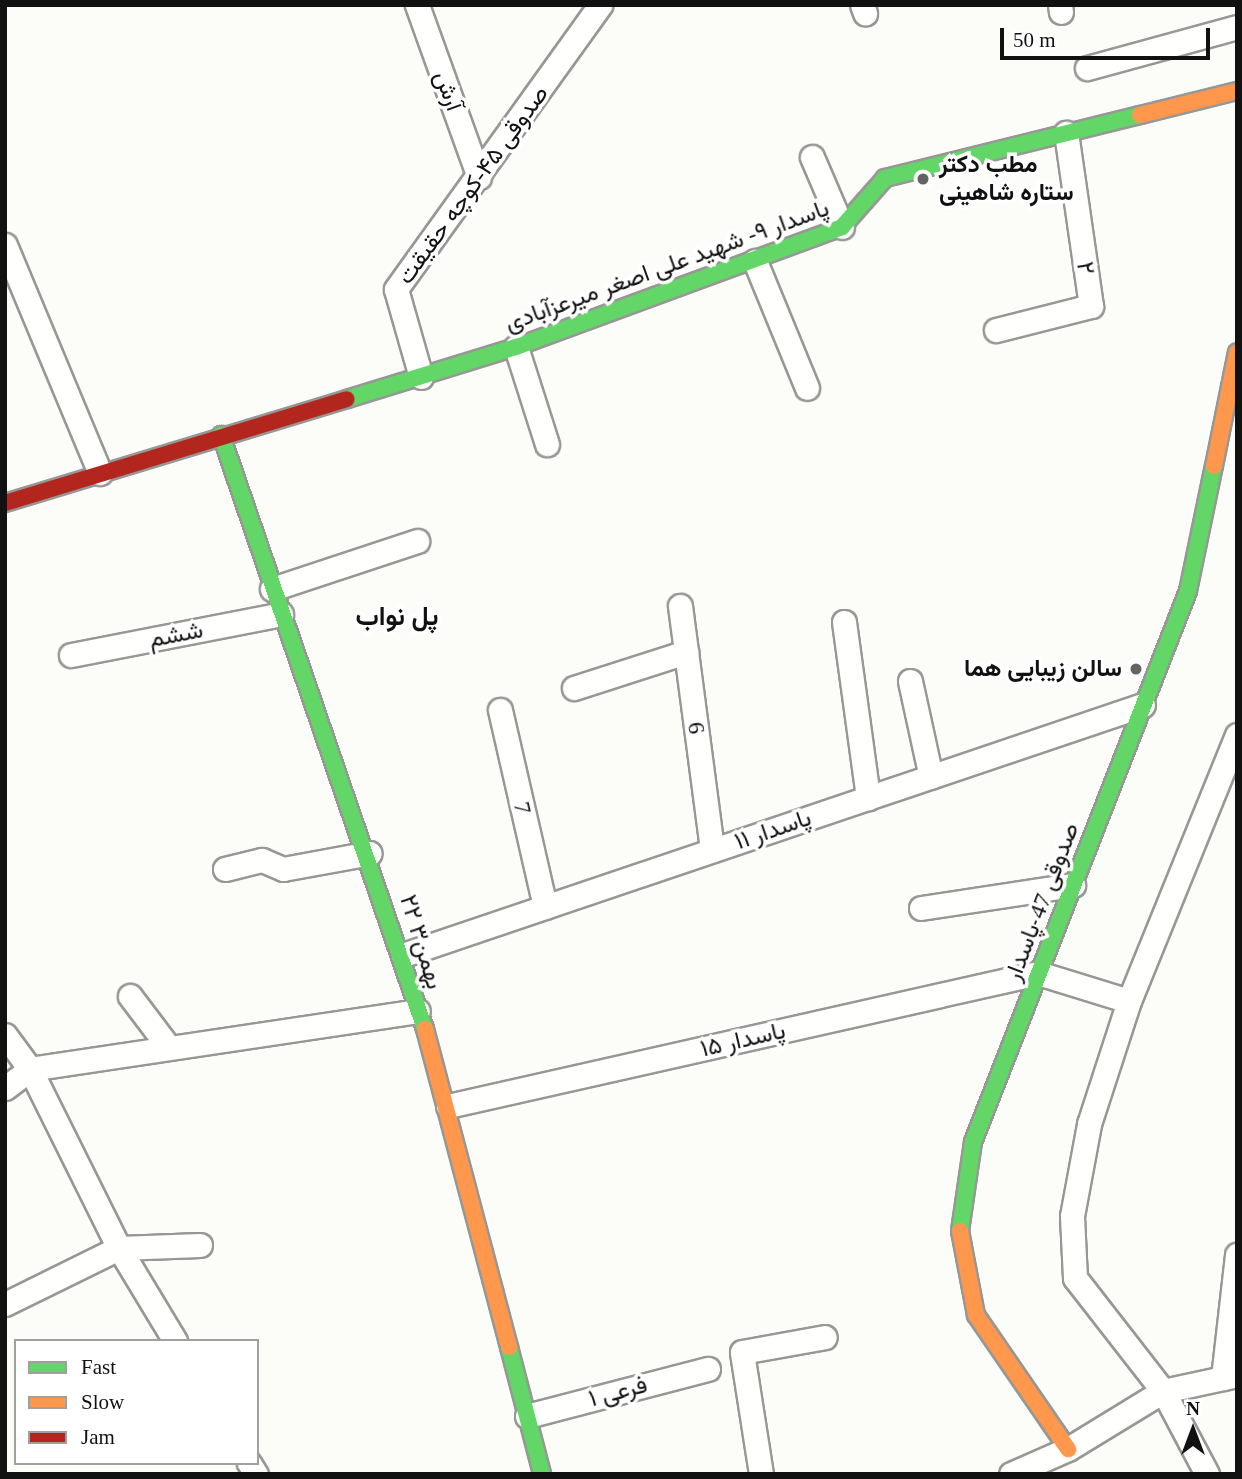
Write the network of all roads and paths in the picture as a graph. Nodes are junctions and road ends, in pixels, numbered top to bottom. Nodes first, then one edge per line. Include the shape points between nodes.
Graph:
1 (417, 5) edge
2 (600, 5) edge
3 (1237, 27) edge
4 (1087, 68) dead end
5 (1237, 91) edge
6 (1066, 133) junction
7 (812, 157) dead end
8 (480, 177) junction
9 (842, 228) junction
10 (5, 245) edge
11 (755, 261) junction
12 (996, 330) dead end
13 (516, 347) junction
14 (1237, 352) edge
15 (421, 377) junction
16 (807, 388) dead end
17 (221, 435) junction
18 (547, 444) dead end
19 (100, 473) junction
20 (5, 503) edge
21 (417, 541) dead end
22 (272, 589) junction
23 (680, 606) dead end
24 (281, 614) junction
25 (844, 622) dead end
26 (686, 652) junction
27 (71, 655) dead end
28 (910, 681) dead end
29 (574, 688) dead end
30 (1143, 705) junction
31 (500, 710) dead end
32 (1237, 735) edge
33 (931, 777) junction
34 (868, 797) junction
35 (712, 850) junction
36 (370, 853) junction
37 (225, 869) dead end
38 (1073, 886) junction
39 (545, 907) junction
40 (921, 908) dead end
41 (403, 955) junction
42 (1038, 973) junction
43 (130, 996) dead end
44 (1120, 998) junction
45 (418, 1012) junction
46 (5, 1035) edge
47 (167, 1045) junction
48 (30, 1069) junction
49 (5, 1088) edge
50 (448, 1106) junction
51 (200, 1245) dead end
52 (119, 1248) junction
53 (1237, 1255) edge
54 (5, 1304) edge
55 (825, 1337) dead end
56 (174, 1339) edge
57 (708, 1369) dead end
58 (1230, 1377) edge
59 (1163, 1391) junction
60 (527, 1416) junction
61 (1068, 1450) junction
62 (542, 1474) edge
63 (761, 1474) edge
64 (1011, 1474) edge
65 (1207, 1474) edge

1 - 8 street, آرش
2 - 8 street, صدوقی ۴۵-کوچه حقیقت
3 - 4 street
5 - 6 street, پاسدار ۹- شهید علی اصغر میرعزآبادی
6 - 9 street, پاسدار ۹- شهید علی اصغر میرعزآبادی via 885,178
6 - 12 street, ۲ via 1091,306
7 - 9 street
8 - 15 street, صدوقی ۴۵-کوچه حقیقت via 396,289
9 - 11 street, پاسدار ۹- شهید علی اصغر میرعزآبادی
10 - 19 street
11 - 13 street, پاسدار ۹- شهید علی اصغر میرعزآبادی
11 - 16 street
13 - 15 street, پاسدار ۹- شهید علی اصغر میرعزآبادی
13 - 18 street
14 - 30 street, صدوقی 47-پاسدار via 1188,591
15 - 17 street, پاسدار ۹- شهید علی اصغر میرعزآبادی
17 - 19 street, پاسدار ۹- شهید علی اصغر میرعزآبادی
17 - 22 street, ۲۲ بهمن۳
19 - 20 street, پاسدار ۹- شهید علی اصغر میرعزآبادی
21 - 22 street
22 - 24 street, ۲۲ بهمن۳
23 - 26 street, 6
24 - 27 street, ششم
24 - 36 street, ۲۲ بهمن۳
25 - 34 street
26 - 29 street
26 - 35 street, 6
28 - 33 street
30 - 33 street, پاسدار ۱۱
30 - 38 street, صدوقی 47-پاسدار
31 - 39 street, 7
32 - 44 street
33 - 34 street, پاسدار ۱۱
34 - 35 street, پاسدار ۱۱
35 - 39 street, پاسدار ۱۱
36 - 37 street via 283,869 262,860
36 - 41 street, ۲۲ بهمن۳
38 - 40 street
38 - 42 street, صدوقی 47-پاسدار
39 - 41 street, پاسدار ۱۱
41 - 45 street, ۲۲ بهمن۳
42 - 44 street
42 - 50 street, پاسدار ۱۵
42 - 61 street, صدوقی 47-پاسدار via 973,1142 959,1225 976,1315
43 - 47 street
44 - 59 street via 1072,1216 1075,1278
45 - 47 street
45 - 50 street, ۲۲ بهمن۳
46 - 48 street
47 - 48 street
48 - 49 street
48 - 52 street
50 - 60 street, ۲۲ بهمن۳
51 - 52 street
52 - 54 street
52 - 56 street
53 - 58 street
55 - 63 street via 742,1352
57 - 60 street, فرعی ۱
58 - 59 street
59 - 61 street
59 - 65 street
60 - 62 street, ۲۲ بهمن۳
61 - 64 street

